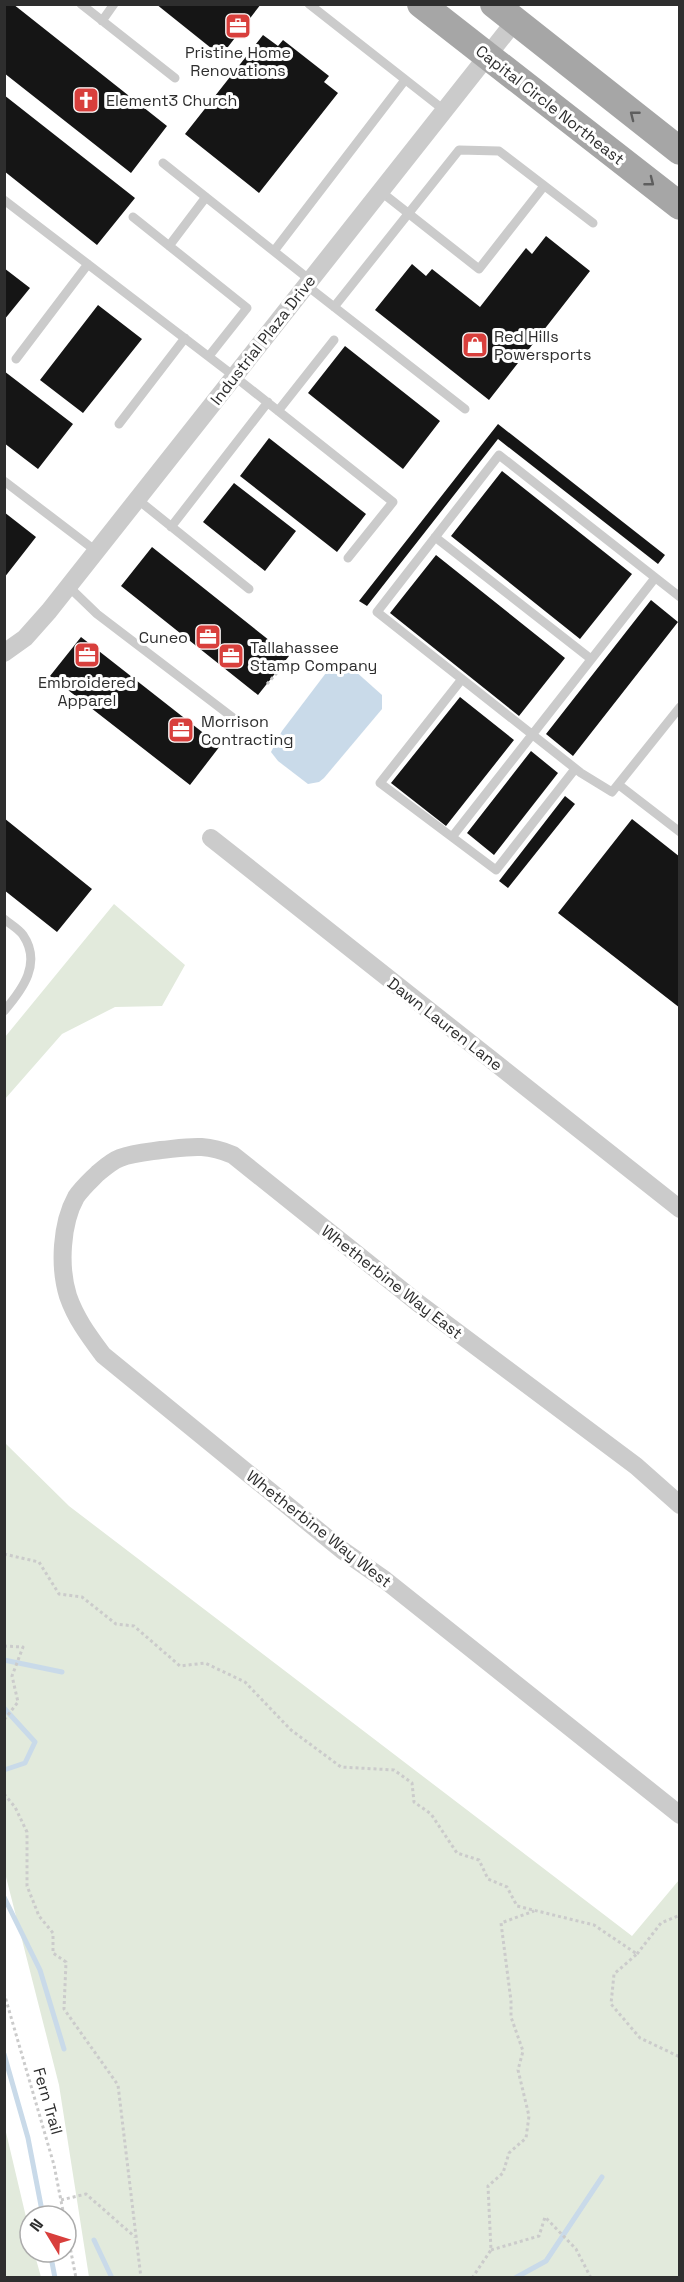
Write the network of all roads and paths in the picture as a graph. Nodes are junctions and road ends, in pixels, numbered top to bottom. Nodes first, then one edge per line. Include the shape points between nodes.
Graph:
1 (81, 4) edge
2 (114, 4) edge
3 (309, 4) edge
4 (421, 4) edge
5 (505, 13) edge
6 (102, 21) junction
7 (487, 56) junction
8 (175, 78) dead end
9 (405, 80) junction
10 (444, 110) junction
11 (680, 151) edge
12 (163, 163) dead end
13 (544, 186) junction
14 (380, 191) junction
15 (206, 197) junction
16 (4, 200) edge
17 (680, 206) edge
18 (408, 213) junction
19 (133, 217) dead end
20 (593, 223) dead end
21 (169, 246) junction
22 (274, 251) junction
23 (88, 264) junction
24 (308, 282) junction
25 (334, 307) junction
26 (185, 338) junction
27 (334, 340) dead end
28 (209, 356) junction
29 (16, 359) dead end
30 (234, 376) junction
31 (268, 402) junction
32 (465, 408) dead end
33 (278, 411) junction
34 (119, 424) dead end
35 (4, 481) edge
36 (137, 500) junction
37 (171, 527) junction
38 (435, 537) junction
39 (96, 551) junction
40 (348, 558) dead end
41 (655, 578) junction
42 (68, 586) junction
43 (249, 589) dead end
44 (680, 597) edge
45 (4, 653) edge
46 (591, 659) junction
47 (283, 666) dead end
48 (462, 679) junction
49 (267, 684) dead end
50 (680, 707) edge
51 (236, 720) dead end
52 (532, 735) junction
53 (575, 769) junction
54 (615, 788) junction
55 (680, 832) edge
56 (452, 837) junction
57 (211, 838) dead end
58 (4, 920) edge
59 (4, 1011) edge
60 (84, 1186) joint
61 (680, 1209) edge
62 (680, 1505) edge
63 (4, 1554) edge
64 (4, 1646) edge
65 (4, 1720) edge
66 (4, 1794) edge
67 (680, 1815) edge
68 (536, 1910) junction
69 (680, 1915) edge
70 (637, 1954) junction
71 (4, 1993) edge
72 (680, 2057) edge
73 (61, 2200) junction
74 (62, 2204) edge
75 (136, 2238) junction
76 (491, 2250) junction
77 (141, 2277) edge
78 (472, 2277) edge
79 (591, 2277) edge

1 - 6 lane
2 - 6 lane
3 - 9 lane
4 - 7 main road, Capital Circle Northeast
5 - 7 street, Industrial Plaza Drive
11 -> 5 main road
6 - 8 lane
7 - 10 street, Industrial Plaza Drive
7 -> 17 main road, Capital Circle Northeast
9 - 10 lane
9 - 22 lane
10 - 14 street, Industrial Plaza Drive
12 - 15 lane
13 - 18 lane via 499,151 459,150
13 - 18 lane via 479,269
13 - 20 lane
14 - 18 lane
14 - 24 street, Industrial Plaza Drive
15 - 21 lane
15 - 22 lane
16 - 23 lane
18 - 25 lane
19 - 21 lane
21 - 28 lane via 247,308
22 - 24 lane
23 - 26 lane
23 - 29 lane
24 - 25 lane
24 - 30 street, Industrial Plaza Drive
25 - 32 lane
26 - 28 lane
26 - 34 lane
27 - 33 lane
28 - 30 lane
30 - 31 lane
30 - 36 street, Industrial Plaza Drive
31 - 33 lane
31 - 37 lane
33 - 40 lane via 393,502
35 - 39 lane
36 - 37 lane
36 - 39 street, Industrial Plaza Drive
37 - 43 lane
38 - 41 lane via 499,455
38 - 46 lane
38 - 48 lane via 377,612
39 - 42 street, Industrial Plaza Drive
41 - 44 lane
41 - 46 lane
42 - 45 street, Industrial Plaza Drive via 25,638
42 - 51 lane via 97,614
46 - 52 lane
47 - 49 path
48 - 52 lane
48 - 56 lane via 380,783
50 - 54 lane
52 - 53 lane
52 - 56 lane
53 - 54 lane
53 - 56 lane via 496,870
54 - 55 lane
57 - 61 street, Dawn Lauren Lane
58 - 59 lane via 22,933 31,958 30,975
60 - 62 street, Whetherbine Way East via 118,1158 140,1153 214,1147 232,1155 428,1311 636,1466
60 - 67 street, Whetherbine Way West via 69,1214 64,1273 75,1313 103,1355 342,1550
63 - 68 path via 39,1562 59,1594 82,1597 116,1624 134,1626 180,1666 205,1663 245,1682 291,1730 341,1767 394,1770 412,1783 414,1802 431,1815 457,1853 479,1860 488,1879 507,1887 517,1906
64 - 65 path via 23,1647 12,1676 18,1702
66 - 75 path via 27,1832 27,1886 39,1916 53,1933 53,1953 66,1962 64,2009 118,2085
68 - 70 path via 594,1925
68 - 76 path via 501,1923 511,2017 523,2051 518,2070 529,2116 526,2138 508,2153 503,2173 488,2186
69 - 70 path via 661,1923
70 - 72 path via 614,1974 611,2004 640,2038
71 - 73 path, Fern Trail
73 - 74 path, Fern Trail
73 - 75 path via 86,2194
75 - 77 path
76 - 78 path
76 - 79 path via 539,2235 546,2217 576,2249

